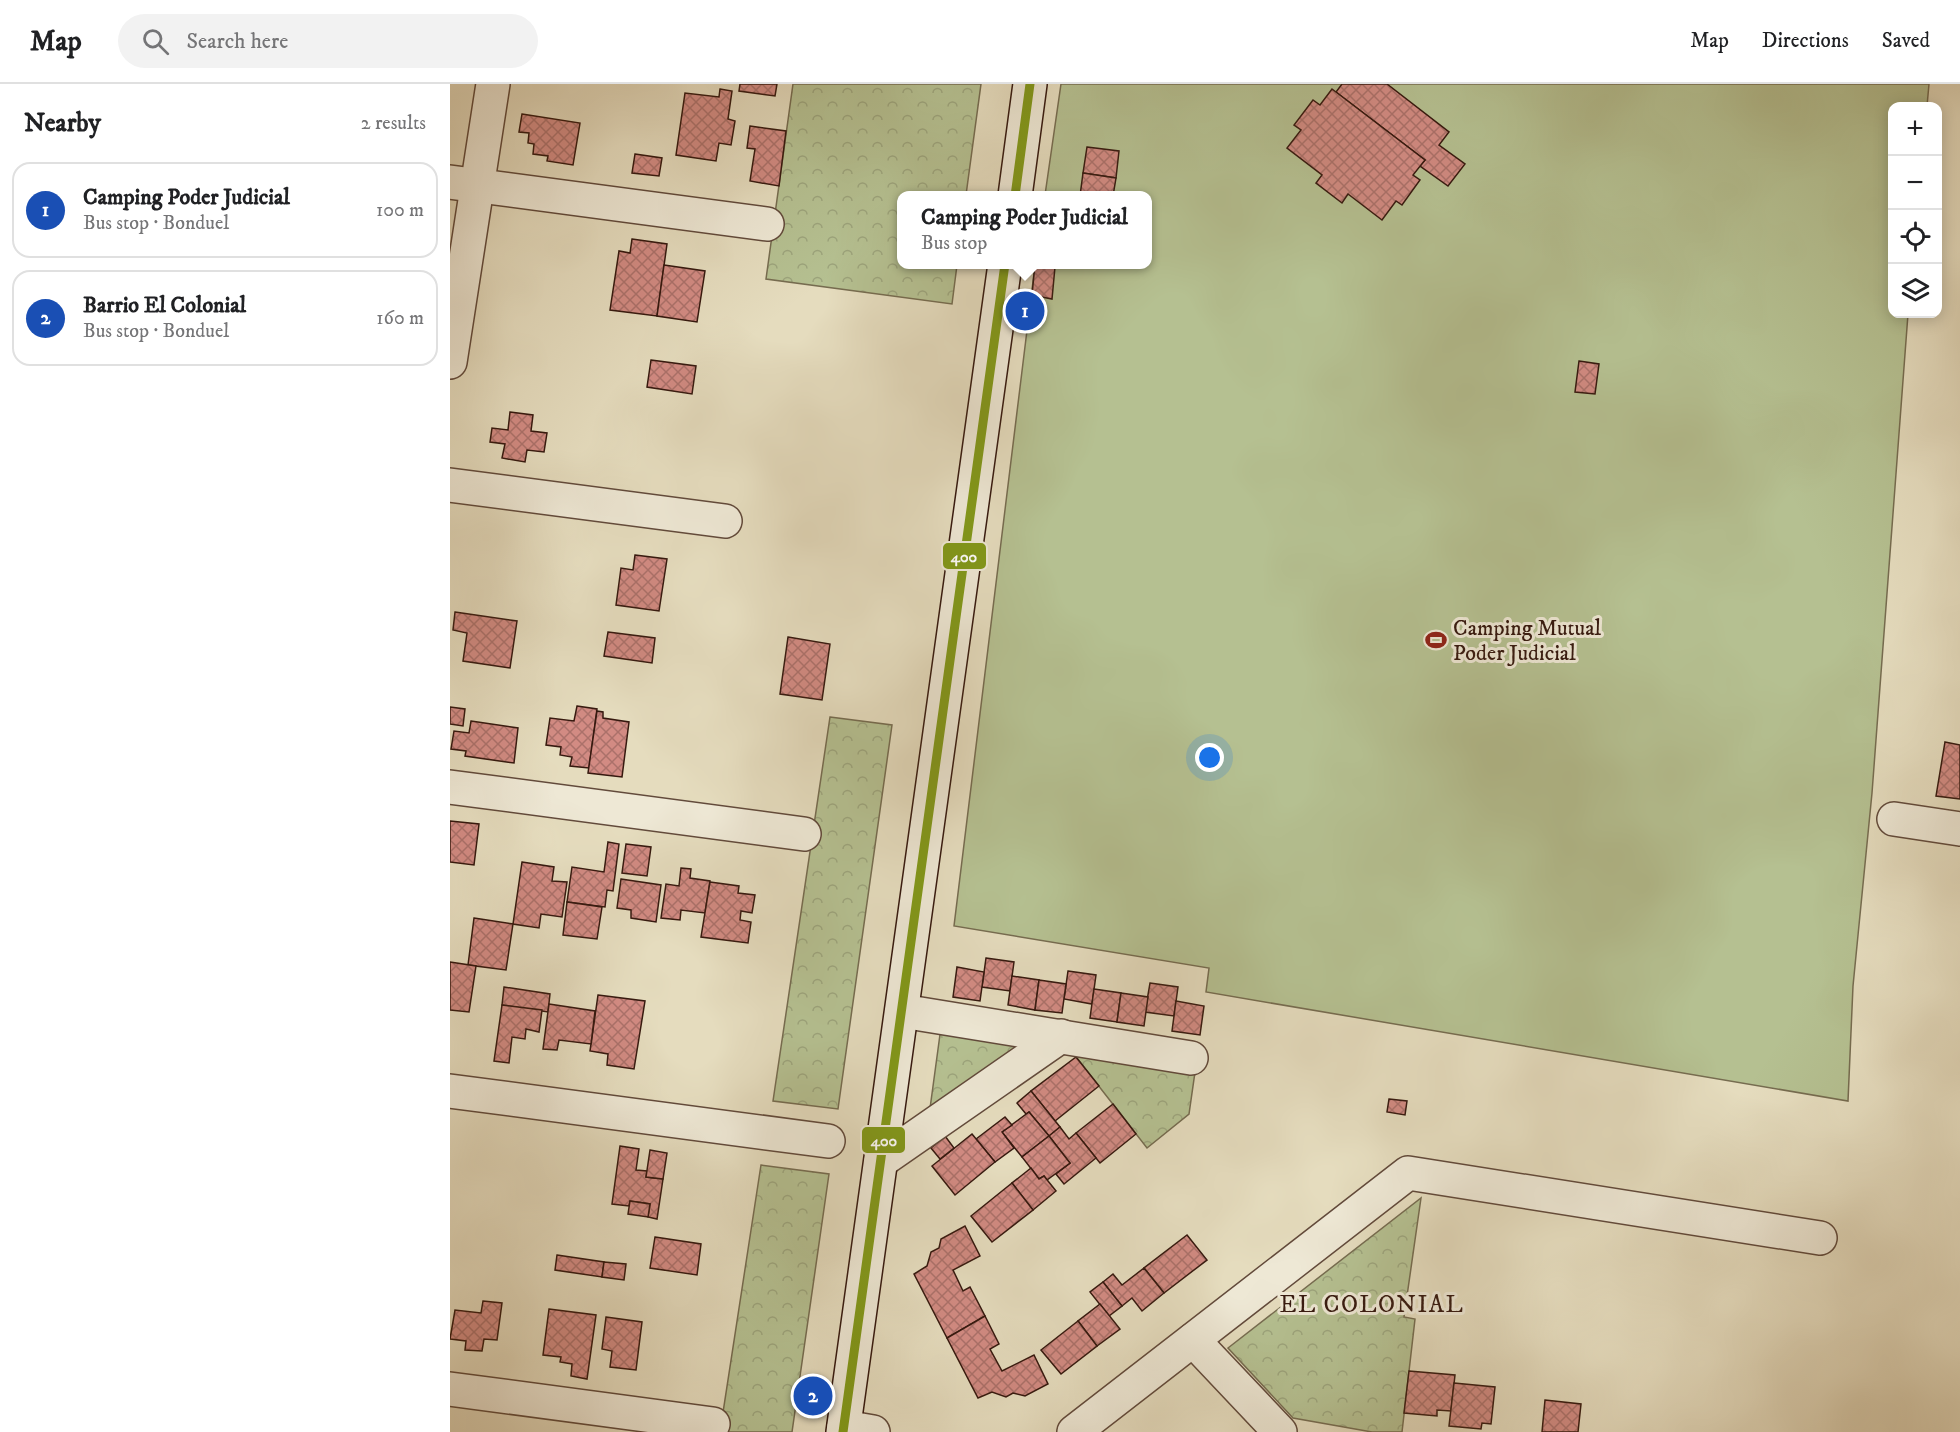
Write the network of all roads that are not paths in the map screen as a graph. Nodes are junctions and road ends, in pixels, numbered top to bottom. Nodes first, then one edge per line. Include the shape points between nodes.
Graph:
1 (493, 84) edge
2 (1030, 84) edge
3 (464, 183) edge
4 (1016, 191) edge
5 (767, 224) dead end
6 (1004, 269) edge
7 (450, 362) edge
8 (450, 484) edge
9 (725, 521) dead end
10 (450, 788) edge
11 (1893, 819) dead end
12 (1960, 830) edge
13 (804, 834) dead end
14 (902, 1011) junction
15 (1061, 1036) junction
16 (1191, 1058) dead end
17 (450, 1090) edge
18 (828, 1141) dead end
19 (880, 1161) junction
20 (1820, 1238) dead end
21 (1193, 1340) junction
22 (450, 1389) edge
23 (713, 1424) dead end
24 (853, 1430) edge
25 (1074, 1432) edge
26 (1280, 1432) edge

1 - 3 street
2 - 4 street
3 - 5 street
3 - 7 street
6 - 14 street
8 - 9 street
10 - 13 street
11 - 12 street
14 - 15 street
14 - 19 street
15 - 16 street
15 - 19 street
17 - 18 street
19 - 24 street
20 - 21 street via 1408,1173
21 - 25 street
21 - 26 street
22 - 23 street

